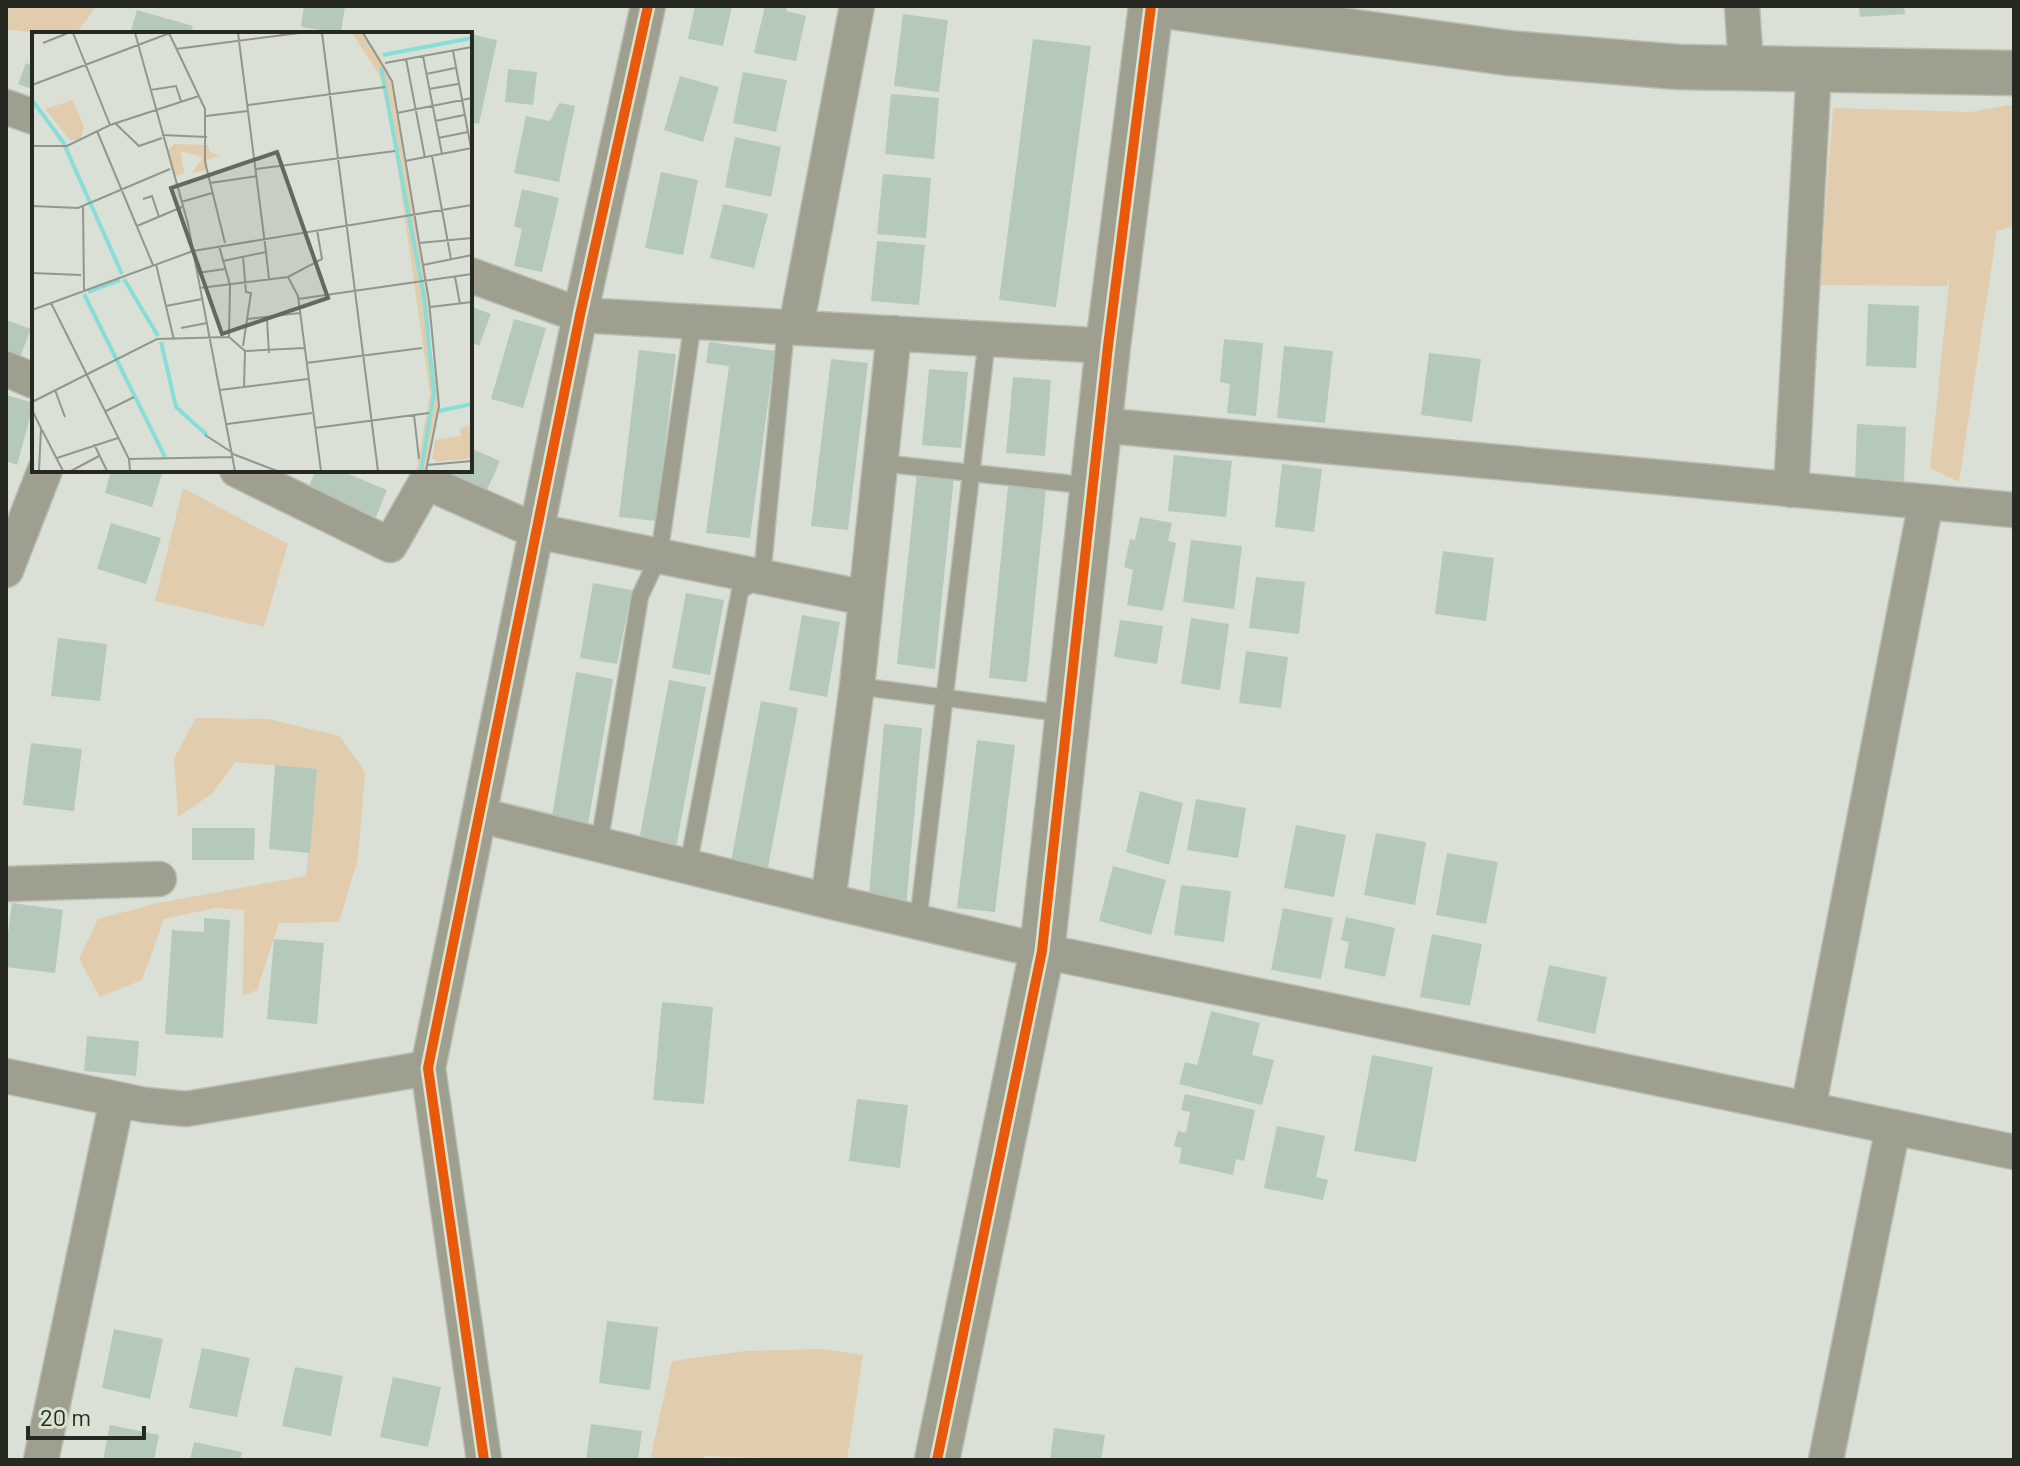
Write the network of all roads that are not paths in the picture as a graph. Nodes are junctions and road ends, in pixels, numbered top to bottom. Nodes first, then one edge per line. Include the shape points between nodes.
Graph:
1 (648, 6) edge
2 (857, 6) edge
3 (1151, 6) edge
4 (1165, 6) edge
5 (1742, 6) edge
6 (1746, 68) junction
7 (1814, 69) junction
8 (2014, 73) edge
9 (6, 107) edge
10 (32, 116) edge
11 (472, 276) edge
12 (580, 315) junction
13 (693, 321) junction
14 (791, 327) junction
15 (894, 333) junction
16 (987, 339) junction
17 (1108, 346) junction
18 (6, 369) edge
19 (32, 380) edge
20 (1099, 425) junction
21 (880, 463) junction
22 (44, 472) edge
23 (241, 472) edge
24 (973, 473) junction
25 (1093, 486) junction
26 (1791, 490) junction
27 (1926, 502) junction
28 (2014, 510) edge
29 (536, 531) junction
30 (659, 556) junction
31 (6, 570) edge
32 (762, 576) junction
33 (866, 598) junction
34 (857, 686) junction
35 (945, 698) junction
36 (1068, 714) junction
37 (479, 815) junction
38 (599, 845) junction
39 (688, 867) junction
40 (159, 879) dead end
41 (6, 884) edge
42 (828, 901) junction
43 (918, 922) junction
44 (1042, 951) junction
45 (428, 1068) junction
46 (6, 1076) edge
47 (117, 1100) junction
48 (1808, 1109) junction
49 (1893, 1127) junction
50 (2014, 1152) edge
51 (41, 1460) edge
52 (484, 1460) edge
53 (937, 1460) edge
54 (1826, 1460) edge

1 - 12 street
2 - 14 street
3 - 17 street
4 - 6 street via 1508,53
5 - 6 street
6 - 7 street
7 - 8 street
7 - 26 street
9 - 10 street
11 - 12 street
12 - 13 street
12 - 29 street
13 - 14 street
13 - 30 lane
14 - 15 street
14 - 32 lane
15 - 16 street
15 - 21 street
16 - 17 street
16 - 24 lane
17 - 20 street
18 - 19 street
20 - 25 street
20 - 26 street
21 - 24 lane
21 - 33 street
22 - 31 street
23 - 29 street via 390,545 426,482
24 - 25 lane
24 - 35 lane
25 - 36 street
26 - 27 street
27 - 28 street
27 - 48 street
29 - 30 street
29 - 37 street
30 - 32 street
30 - 38 lane via 640,596
32 - 33 street
32 - 39 lane via 740,591
33 - 34 street
34 - 35 lane
34 - 42 street
35 - 36 lane
35 - 43 lane
36 - 44 street
37 - 38 street
37 - 45 street
38 - 39 street
39 - 42 street
40 - 41 street
42 - 43 street
43 - 44 street
44 - 48 street
44 - 53 street
45 - 47 street via 186,1109
45 - 52 street
46 - 47 street
47 - 51 street
48 - 49 street
49 - 50 street
49 - 54 street

